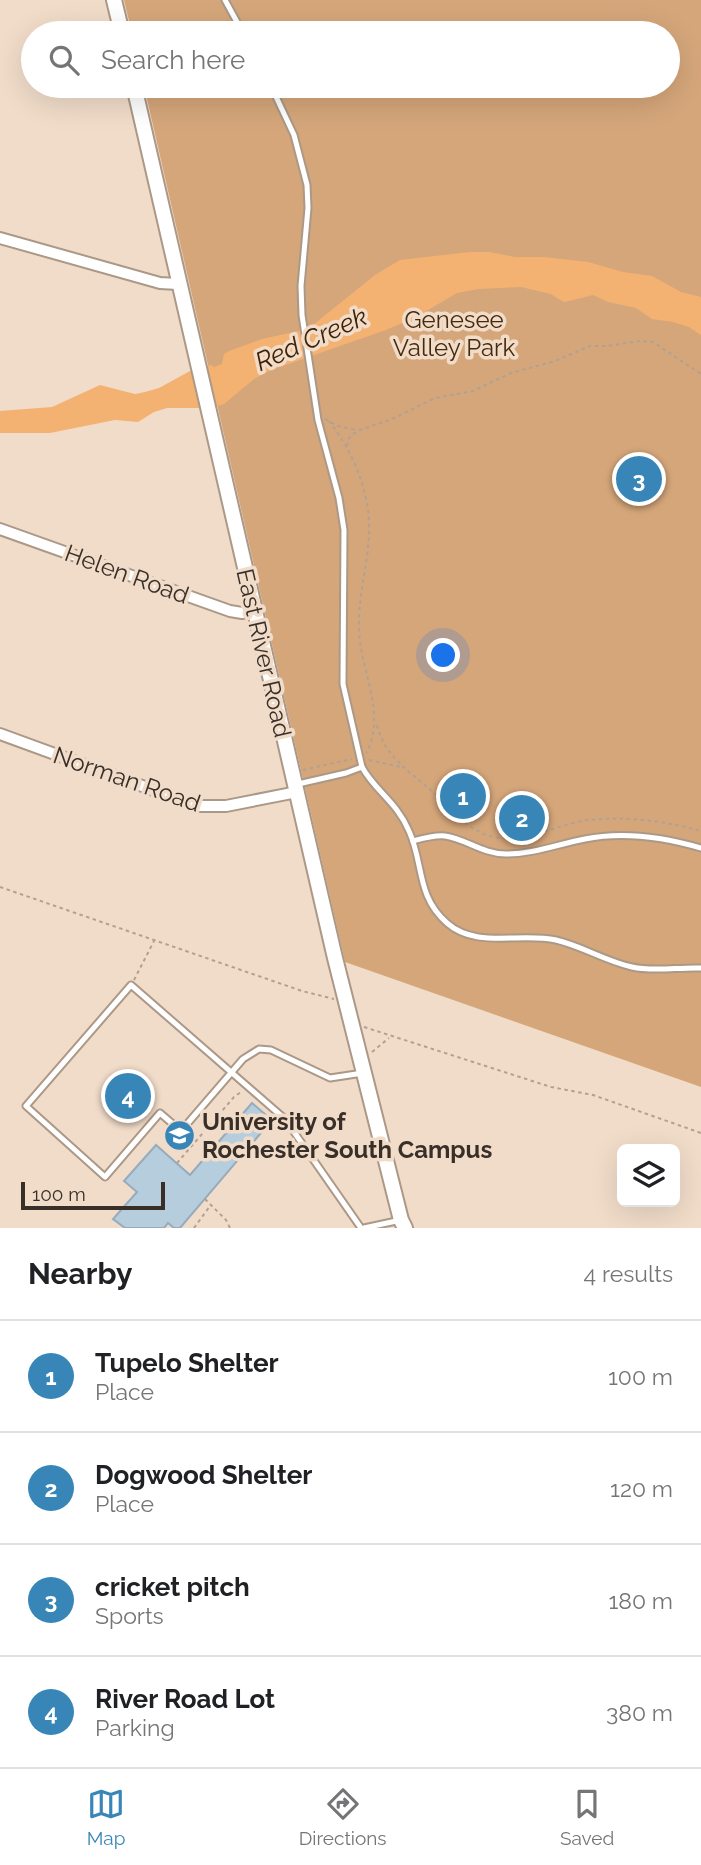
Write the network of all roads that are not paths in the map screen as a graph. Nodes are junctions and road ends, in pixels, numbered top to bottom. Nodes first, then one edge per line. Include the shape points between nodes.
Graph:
1 (114, 0) edge
2 (225, 0) edge
3 (119, 21) edge
4 (236, 21) edge
5 (137, 98) edge
6 (277, 98) edge
7 (0, 238) edge
8 (178, 284) junction
9 (0, 529) edge
10 (255, 611) junction
11 (0, 734) edge
12 (362, 767) junction
13 (296, 788) junction
14 (413, 841) junction
15 (701, 848) edge
16 (701, 968) edge
17 (362, 1067) junction
18 (232, 1072) junction
19 (402, 1225) edge
20 (362, 1228) edge

1 - 3 street
2 - 4 lane
5 - 8 street, East River Road
6 - 12 lane via 294,135 307,186 303,323 318,420 344,530 343,684
7 - 8 street via 160,283
8 - 10 street, East River Road
9 - 10 street, Helen Road via 230,611
10 - 13 street, East River Road
11 - 13 street, Norman Road via 197,806 226,806
12 - 13 lane
12 - 14 lane via 401,814
13 - 17 street, East River Road
14 - 15 lane via 444,836 506,854 625,835
14 - 16 lane via 426,895 446,922 465,934 555,940 635,968
17 - 18 lane via 330,1078 271,1050 258,1049
17 - 19 street, East River Road
18 - 18 lane via 181,1131 160,1113 105,1177 26,1106 131,985
18 - 20 lane via 285,1119
19 - 20 lane

